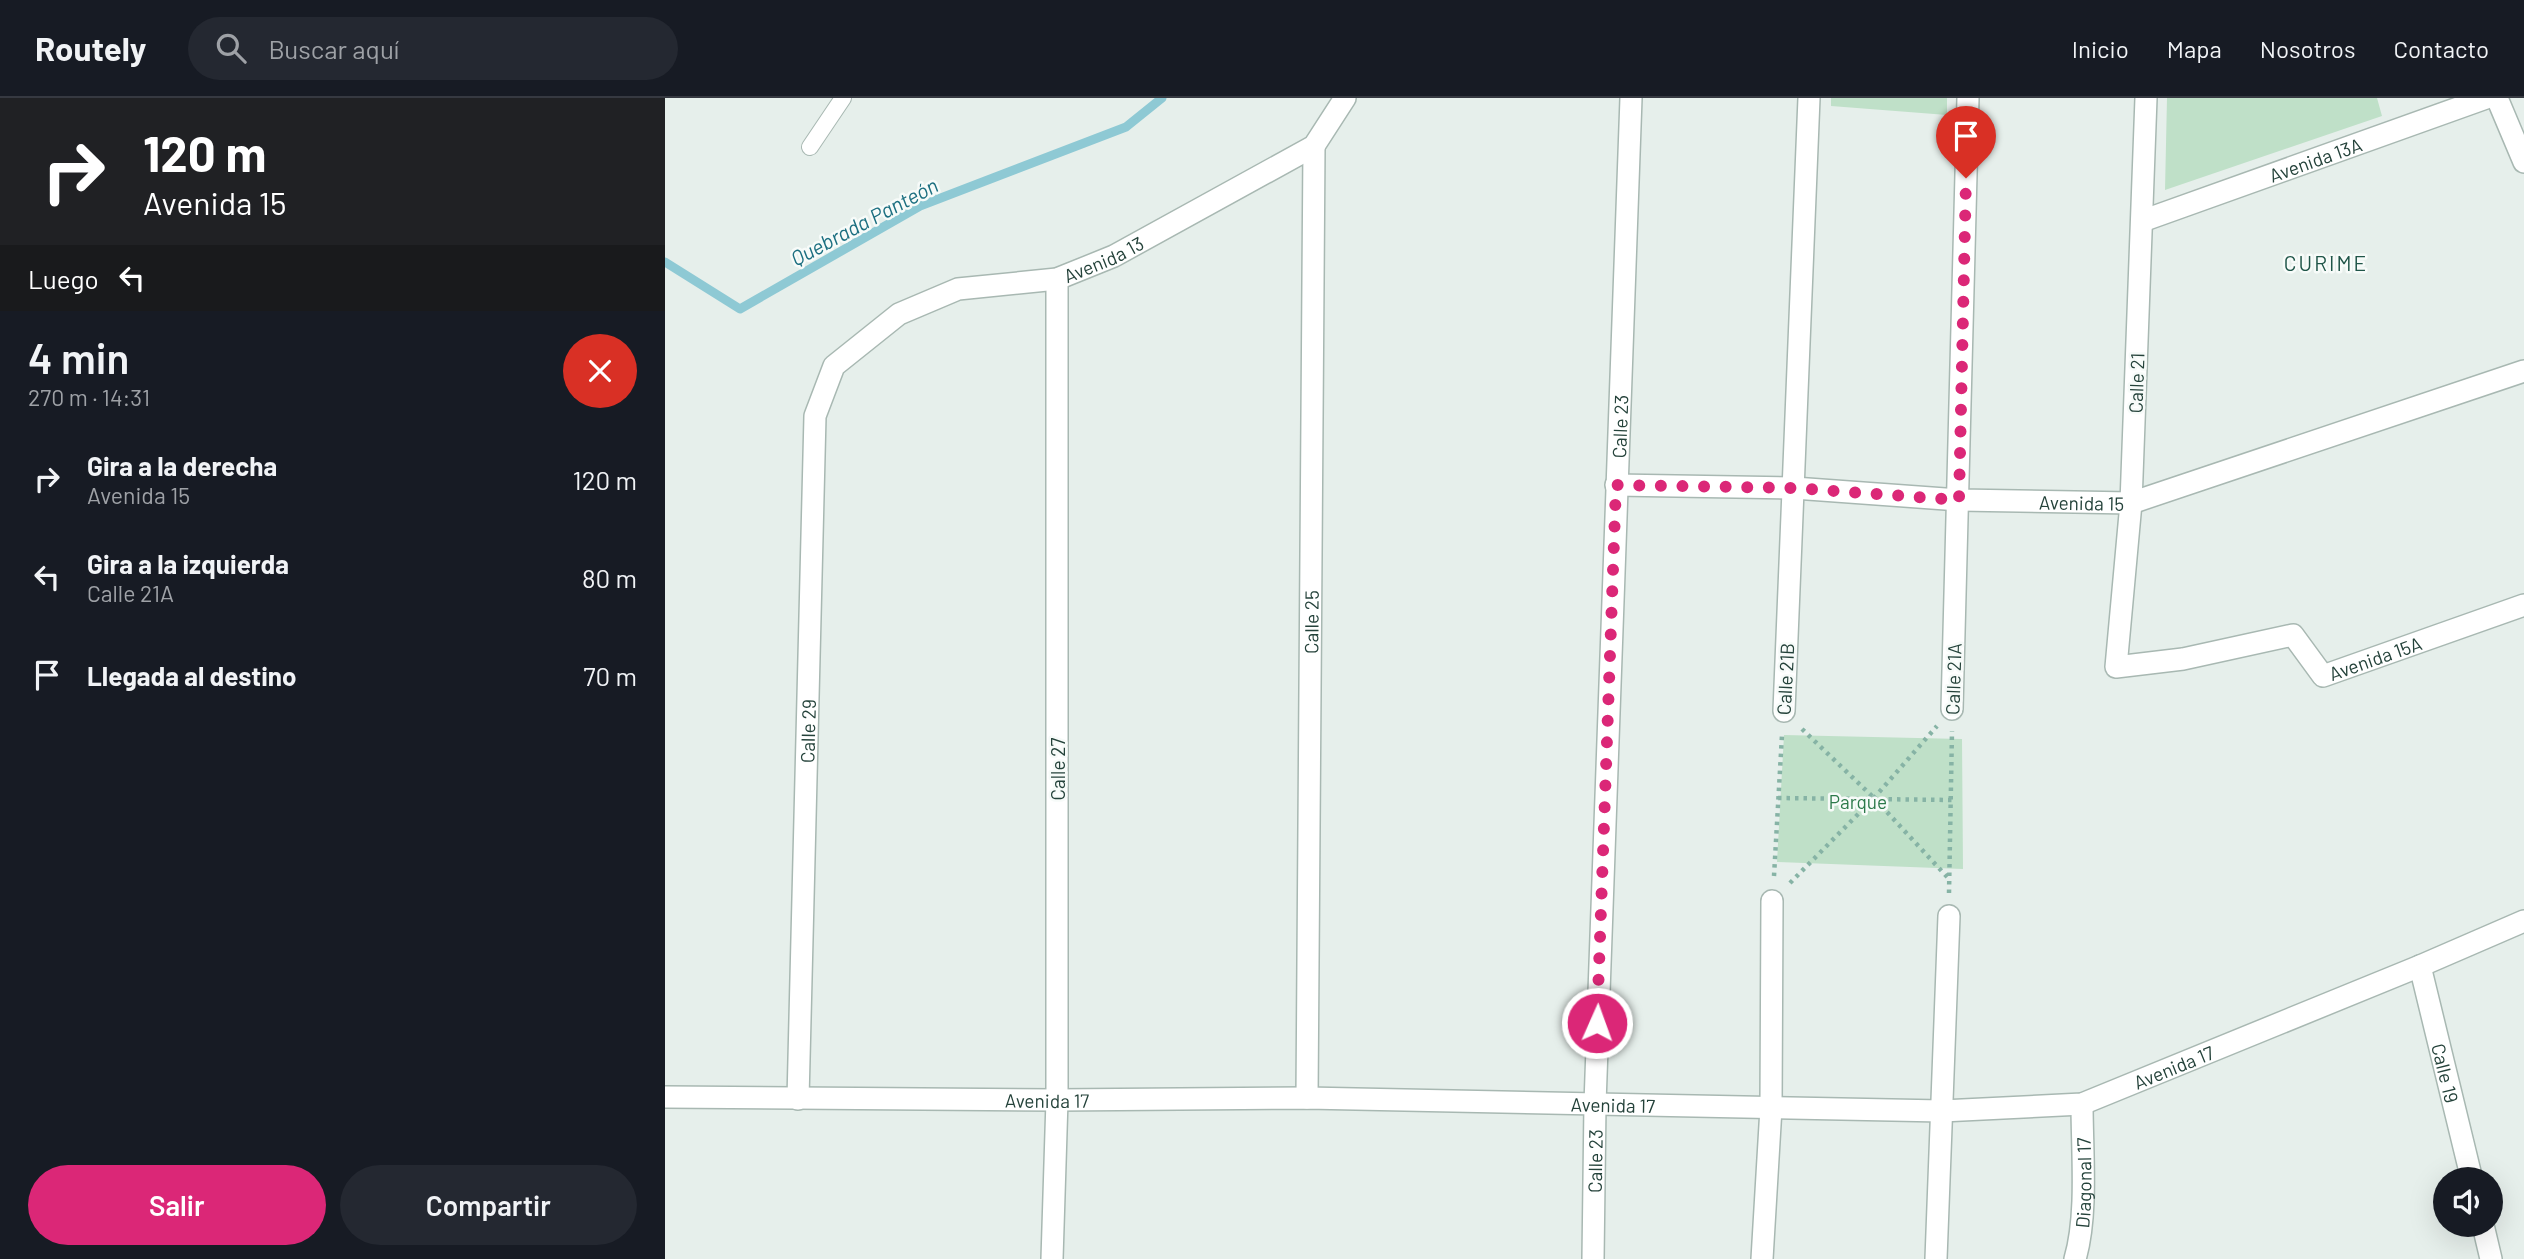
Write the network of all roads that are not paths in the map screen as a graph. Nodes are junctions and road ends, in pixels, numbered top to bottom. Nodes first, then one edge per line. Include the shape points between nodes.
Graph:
1 (843, 98) edge
2 (1345, 98) edge
3 (1631, 98) edge
4 (1809, 98) edge
5 (1968, 98) edge
6 (2146, 98) edge
7 (2486, 98) edge
8 (2497, 98) edge
9 (1314, 146) junction
10 (810, 147) dead end
11 (2524, 162) edge
12 (2142, 220) junction
13 (1057, 279) junction
14 (834, 366) joint
15 (2524, 370) edge
16 (1616, 485) junction
17 (1794, 488) junction
18 (1959, 500) junction
19 (2131, 503) junction
20 (2524, 605) edge
21 (2116, 667) joint
22 (1952, 709) road end
23 (1784, 711) road end
24 (1772, 901) road end
25 (1949, 916) road end
26 (2524, 921) edge
27 (2420, 966) junction
28 (665, 1097) edge
29 (1307, 1098) junction
30 (798, 1099) junction
31 (1058, 1100) junction
32 (1595, 1104) junction
33 (2082, 1104) junction
34 (1772, 1108) junction
35 (1942, 1111) junction
36 (2469, 1167) edge
37 (2486, 1237) edge
38 (1052, 1259) edge
39 (1593, 1259) edge
40 (1762, 1259) edge
41 (1936, 1259) edge
42 (2075, 1259) edge
43 (2491, 1259) edge

1 - 10 lane
2 - 9 street, Avenida 13
3 - 16 street, Calle 23
4 - 17 street, Calle 21B
5 - 18 street, Calle 21A
6 - 12 street, Calle 21
7 - 12 street, Avenida 13A
8 - 11 street
9 - 13 street, Avenida 13 via 1114,256
9 - 29 street, Calle 25
12 - 19 street, Calle 21
13 - 14 street, Avenida 13 via 958,289 899,314
13 - 31 street, Calle 27
14 - 30 street, Calle 29 via 815,416
15 - 19 street, Avenida 15
16 - 17 street, Avenida 15
16 - 32 street, Calle 23
17 - 18 street, Avenida 15
17 - 23 street, Calle 21B
18 - 19 street, Avenida 15
18 - 22 street, Calle 21A
19 - 21 street, Calle 21
20 - 21 street, Avenida 15A via 2323,676 2293,635 2183,659
24 - 34 street
25 - 35 street
26 - 27 street, Avenida 17
27 - 33 street, Avenida 17
27 - 36 street, Calle 19
28 - 30 street, Avenida 17
29 - 31 street, Avenida 17
29 - 32 street, Avenida 17
30 - 31 street, Avenida 17
31 - 38 street, Calle 27
32 - 34 street, Avenida 17
32 - 39 street, Calle 23
33 - 35 street, Avenida 17
33 - 42 street, Diagonal 17 via 2082,1187
34 - 35 street, Avenida 17
34 - 40 street
35 - 41 street
37 - 43 street

